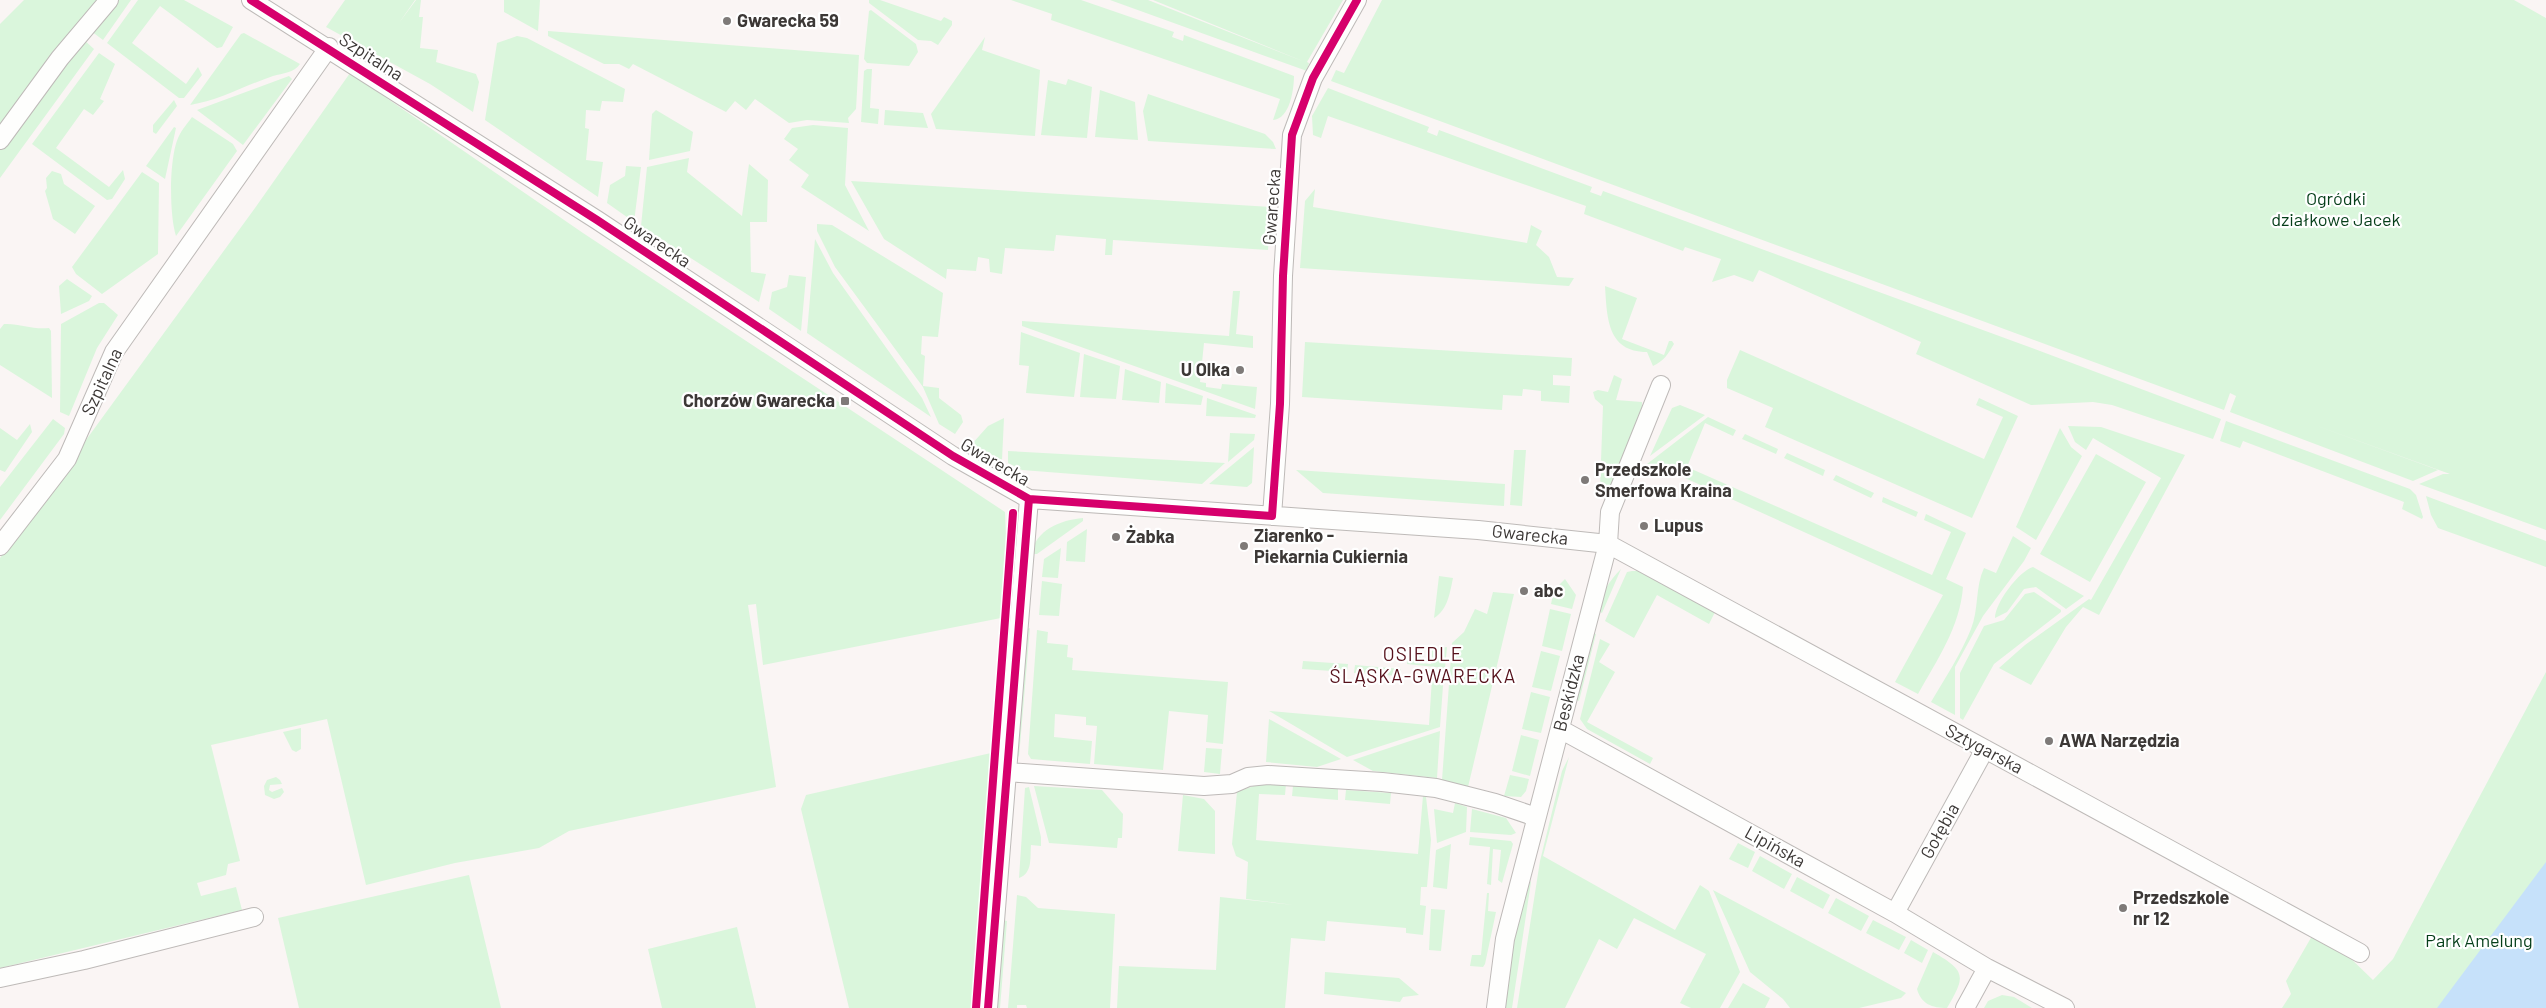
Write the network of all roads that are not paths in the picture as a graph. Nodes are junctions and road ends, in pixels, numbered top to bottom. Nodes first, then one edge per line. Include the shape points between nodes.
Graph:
1 (109, 0) edge
2 (251, 0) edge
3 (1358, 0) edge
4 (329, 47) junction
5 (0, 140) edge
6 (473, 142) joint
7 (1660, 385) dead end
8 (1029, 499) junction
9 (1272, 516) junction
10 (1608, 544) junction
11 (0, 546) edge
12 (1560, 729) junction
13 (1985, 749) junction
14 (1007, 772) junction
15 (1536, 817) junction
16 (1895, 913) junction
17 (254, 917) dead end
18 (2360, 953) dead end
19 (1987, 968) junction
20 (0, 978) edge
21 (1496, 1006) edge
22 (988, 1008) edge
23 (1965, 1008) edge
24 (2066, 1008) edge

1 - 5 street via 60,58
2 - 4 street, Szpitalna
3 - 9 street, Gwarecka via 1313,78 1292,135
4 - 6 street, Szpitalna
4 - 11 street, Szpitalna via 114,352 67,460
6 - 8 street, Gwarecka via 597,220 953,456
7 - 10 street, Beskidzka via 1610,512
8 - 9 street, Gwarecka
8 - 14 street
9 - 10 street, Gwarecka via 1478,530
10 - 12 street, Beskidzka
10 - 13 street, Sztygarska
12 - 15 street, Beskidzka
12 - 16 street, Lipińska
13 - 16 street, Gołębia
13 - 18 street, Sztygarska
14 - 15 street via 1204,786 1232,784 1248,777 1268,775 1382,782 1436,788
14 - 22 street
15 - 21 street, Beskidzka via 1505,939
16 - 19 street, Lipińska
17 - 20 street
19 - 23 street
19 - 24 street, Lipińska

